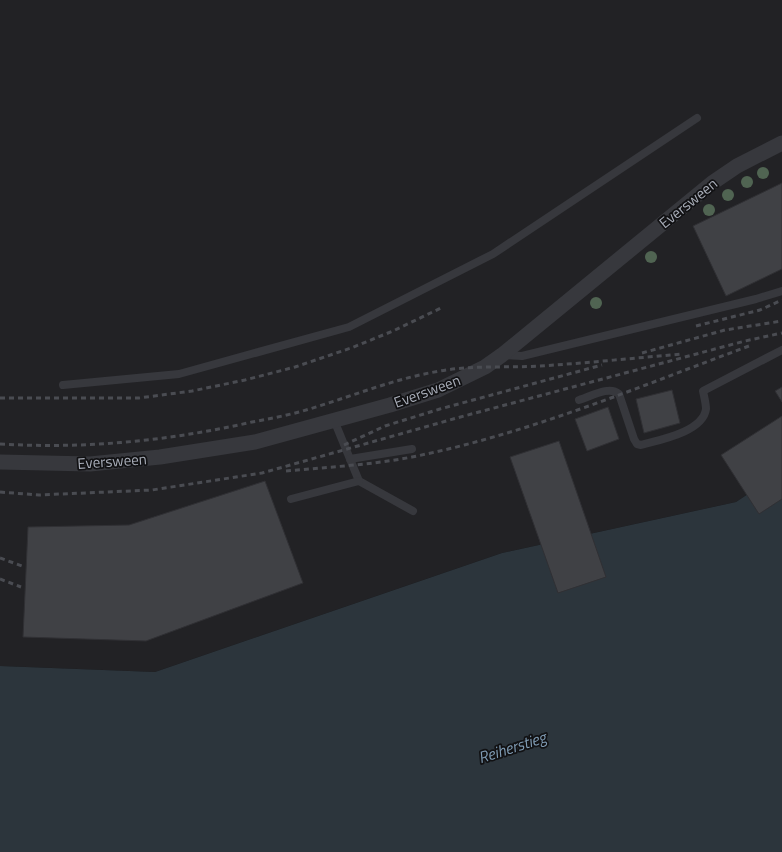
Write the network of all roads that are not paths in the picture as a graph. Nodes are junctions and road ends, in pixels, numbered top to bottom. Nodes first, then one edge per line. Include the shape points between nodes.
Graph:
1 (697, 118) dead end
2 (782, 143) edge
3 (782, 291) edge
4 (782, 350) edge
5 (502, 355) junction
6 (63, 384) dead end
7 (579, 400) dead end
8 (334, 420) junction
9 (412, 449) dead end
10 (350, 459) junction
11 (0, 462) edge
12 (359, 481) junction
13 (291, 499) dead end
14 (413, 511) dead end

1 - 6 lane via 493,254 349,327 179,374
2 - 5 street, Eversween via 737,166 712,183
3 - 5 lane via 522,356
4 - 7 lane via 703,391 706,409 704,416 689,430 641,445 634,439 619,394 610,390
5 - 8 street, Eversween via 485,367 438,390
8 - 10 lane
8 - 11 street, Eversween via 255,442 160,457 90,464
9 - 10 lane
10 - 12 lane
12 - 13 lane
12 - 14 lane

